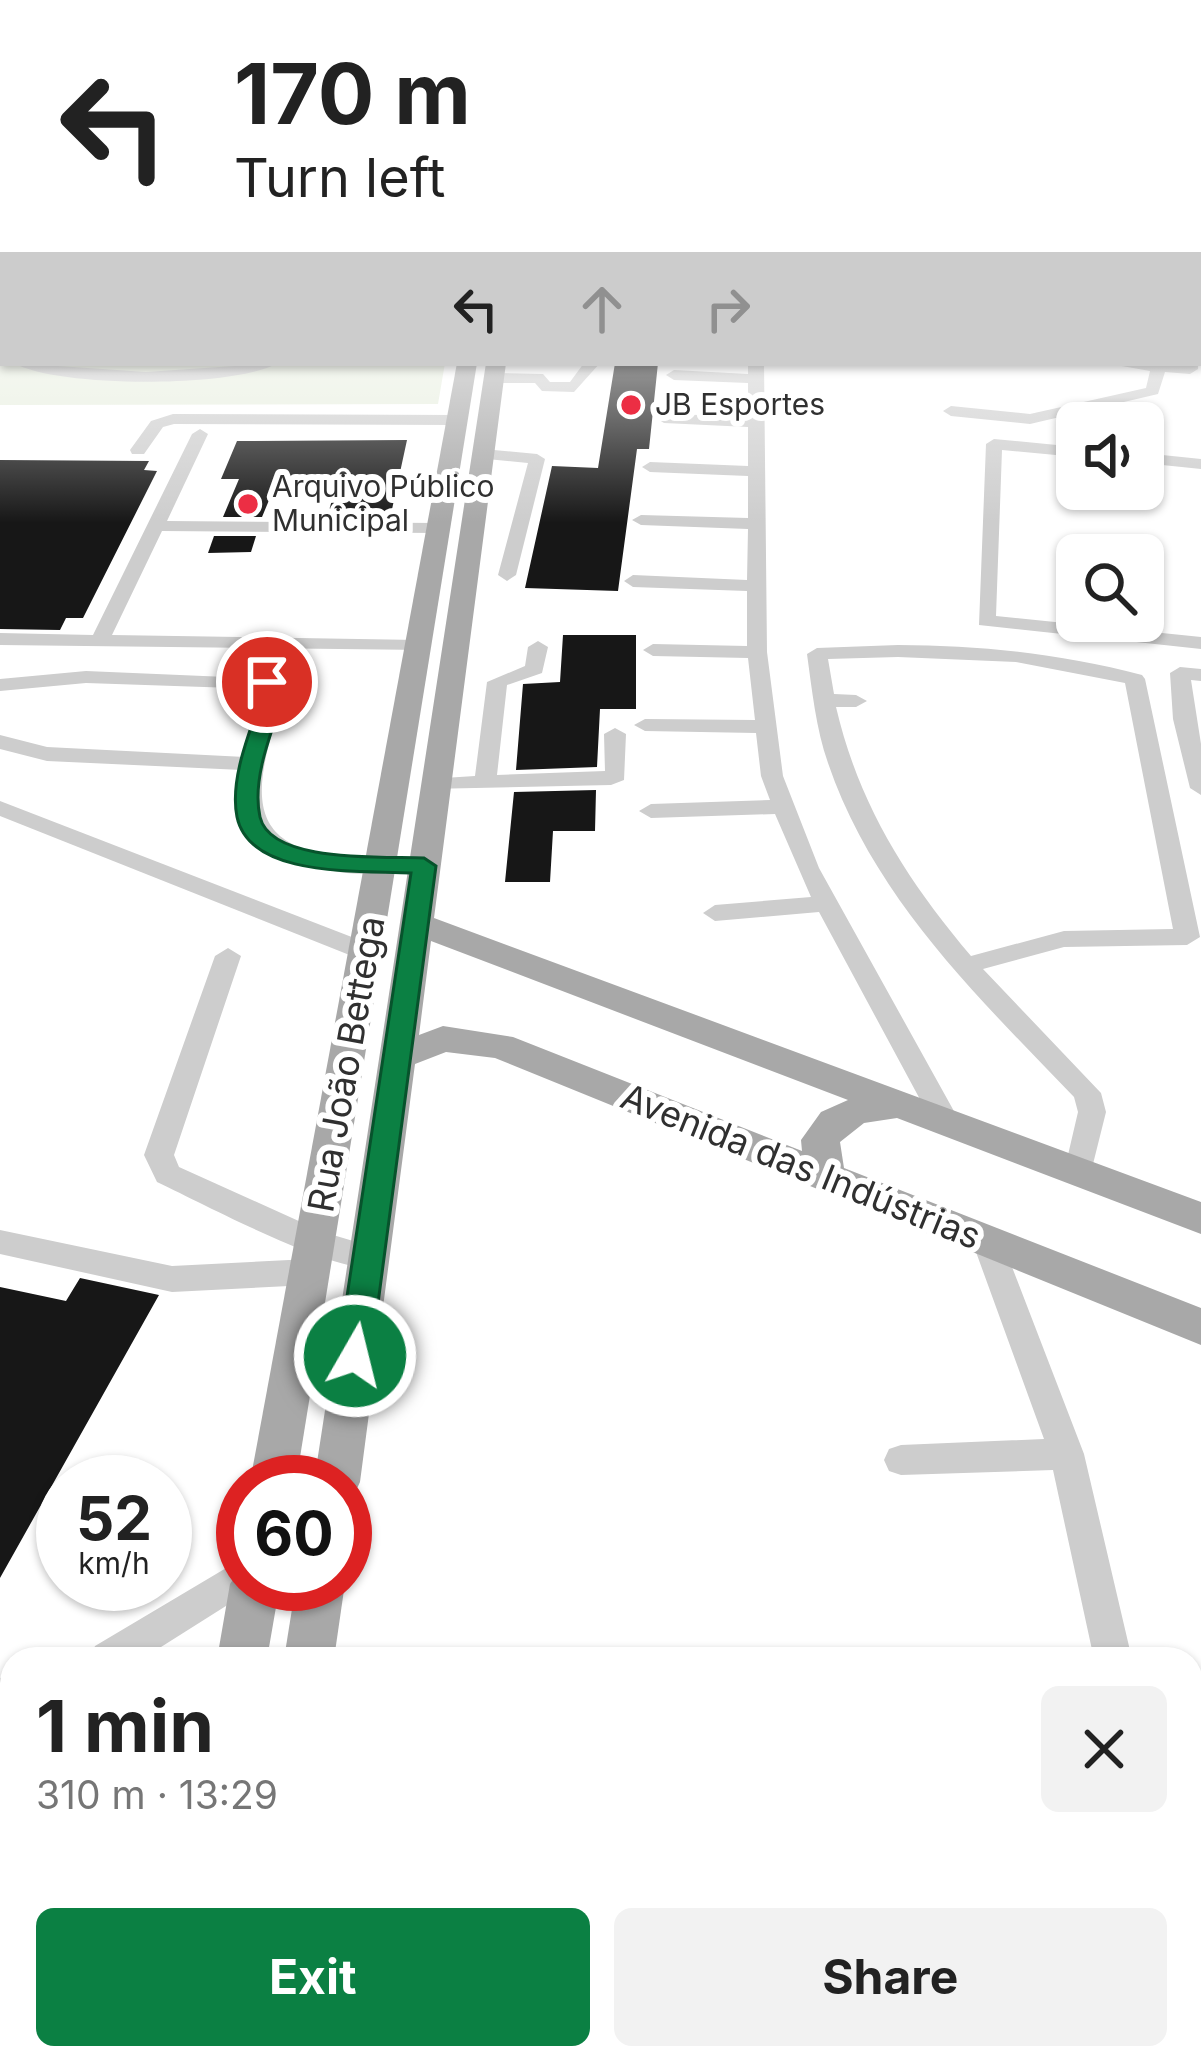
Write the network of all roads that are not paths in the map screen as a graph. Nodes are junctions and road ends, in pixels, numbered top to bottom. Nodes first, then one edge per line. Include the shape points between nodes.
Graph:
1 (36, 366) edge
2 (235, 366) edge
3 (466, 366) edge
4 (590, 366) edge
5 (1159, 366) edge
6 (495, 370) edge
7 (547, 371) edge
8 (757, 371) edge
9 (674, 375) dead end
10 (951, 411) dead end
11 (664, 418) dead end
12 (457, 420) junction
13 (757, 423) junction
14 (200, 434) dead end
15 (138, 450) dead end
16 (1056, 450) edge
17 (483, 454) junction
18 (1164, 460) edge
19 (1201, 464) edge
20 (650, 467) dead end
21 (757, 471) junction
22 (476, 498) junction
23 (442, 508) junction
24 (641, 520) dead end
25 (757, 524) junction
26 (155, 526) junction
27 (507, 575) dead end
28 (633, 581) dead end
29 (757, 586) junction
30 (0, 639) edge
31 (100, 640) junction
32 (1201, 643) edge
33 (418, 646) junction
34 (538, 647) dead end
35 (653, 650) dead end
36 (757, 652) junction
37 (1201, 675) edge
38 (0, 685) edge
39 (824, 700) junction
40 (856, 701) dead end
41 (645, 725) dead end
42 (763, 727) junction
43 (615, 734) dead end
44 (0, 742) edge
45 (252, 764) junction
46 (485, 782) junction
47 (436, 784) junction
48 (1201, 788) edge
49 (781, 807) junction
50 (0, 808) edge
51 (652, 811) dead end
52 (380, 865) junction
53 (424, 866) junction
54 (826, 904) junction
55 (716, 913) dead end
56 (416, 923) junction
57 (366, 952) junction
58 (228, 956) dead end
59 (964, 966) junction
60 (397, 1058) junction
61 (900, 1105) junction
62 (946, 1122) junction
63 (1079, 1172) junction
64 (826, 1176) junction
65 (1201, 1218) edge
66 (988, 1241) junction
67 (0, 1242) edge
68 (312, 1257) junction
69 (368, 1265) junction
70 (1201, 1327) edge
71 (1066, 1454) junction
72 (278, 1455) edge
73 (341, 1455) edge
74 (902, 1460) dead end
75 (216, 1592) edge
76 (250, 1611) edge
77 (317, 1611) edge
78 (127, 1647) edge
79 (244, 1647) edge
80 (311, 1647) edge
81 (1110, 1647) edge

1 - 2 street via 120,376
3 - 12 main road, Rua João Bettega
4 - 7 street via 574,386 542,386
5 - 10 street via 1153,391 1058,415
6 - 7 street
6 - 17 main road, Rua João Bettega
8 - 9 street
8 - 13 street
11 - 13 street
12 - 15 street via 173,418 157,424
12 - 23 main road, Rua João Bettega
13 - 21 street
14 - 26 street
16 - 32 street via 994,445 986,621
17 - 22 main road, Rua João Bettega
17 - 27 street via 537,459
18 - 19 street
20 - 21 street
21 - 25 street
22 - 23 main road
22 - 47 main road, Rua João Bettega
23 - 26 street
23 - 33 main road, Rua João Bettega
24 - 25 street
25 - 29 street
26 - 31 street
28 - 29 street
29 - 36 street
30 - 31 street
31 - 33 street
33 - 52 main road, Rua João Bettega
34 - 46 street via 535,669 497,682
35 - 36 street
36 - 42 street
37 - 48 street via 1180,673
38 - 45 street via 86,677 267,682 275,689
39 - 40 street
39 - 59 street via 869,831
39 - 59 street via 817,654 971,650 1070,661 1135,679 1186,937 1064,939
41 - 42 street
42 - 49 street
43 - 46 street via 614,777
44 - 45 street via 47,754
45 - 52 street via 248,816 268,844 303,859
46 - 47 street
47 - 53 main road, Rua João Bettega
49 - 51 street
49 - 54 street
50 - 57 street
52 - 53 main road
52 - 57 main road, Rua João Bettega
53 - 56 main road, Rua João Bettega
54 - 55 street
54 - 62 street
56 - 60 main road, Rua João Bettega
56 - 61 main road
57 - 68 main road, Rua João Bettega
58 - 68 street via 159,1155 162,1166
59 - 63 street via 1087,1093 1092,1112
60 - 64 main road, Avenida das Indústrias via 443,1039 500,1046
60 - 69 main road, Rua João Bettega
61 - 62 main road
61 - 64 main road via 863,1108 828,1127 820,1140
62 - 63 main road
63 - 65 main road
64 - 66 main road, Avenida das Indústrias
66 - 70 main road, Avenida das Indústrias
66 - 71 street
67 - 68 street via 172,1279
68 - 69 main road
68 - 72 main road, Rua João Bettega
69 - 73 main road, Rua João Bettega
71 - 74 street
71 - 81 street
75 - 78 street
76 - 79 main road
77 - 80 main road

